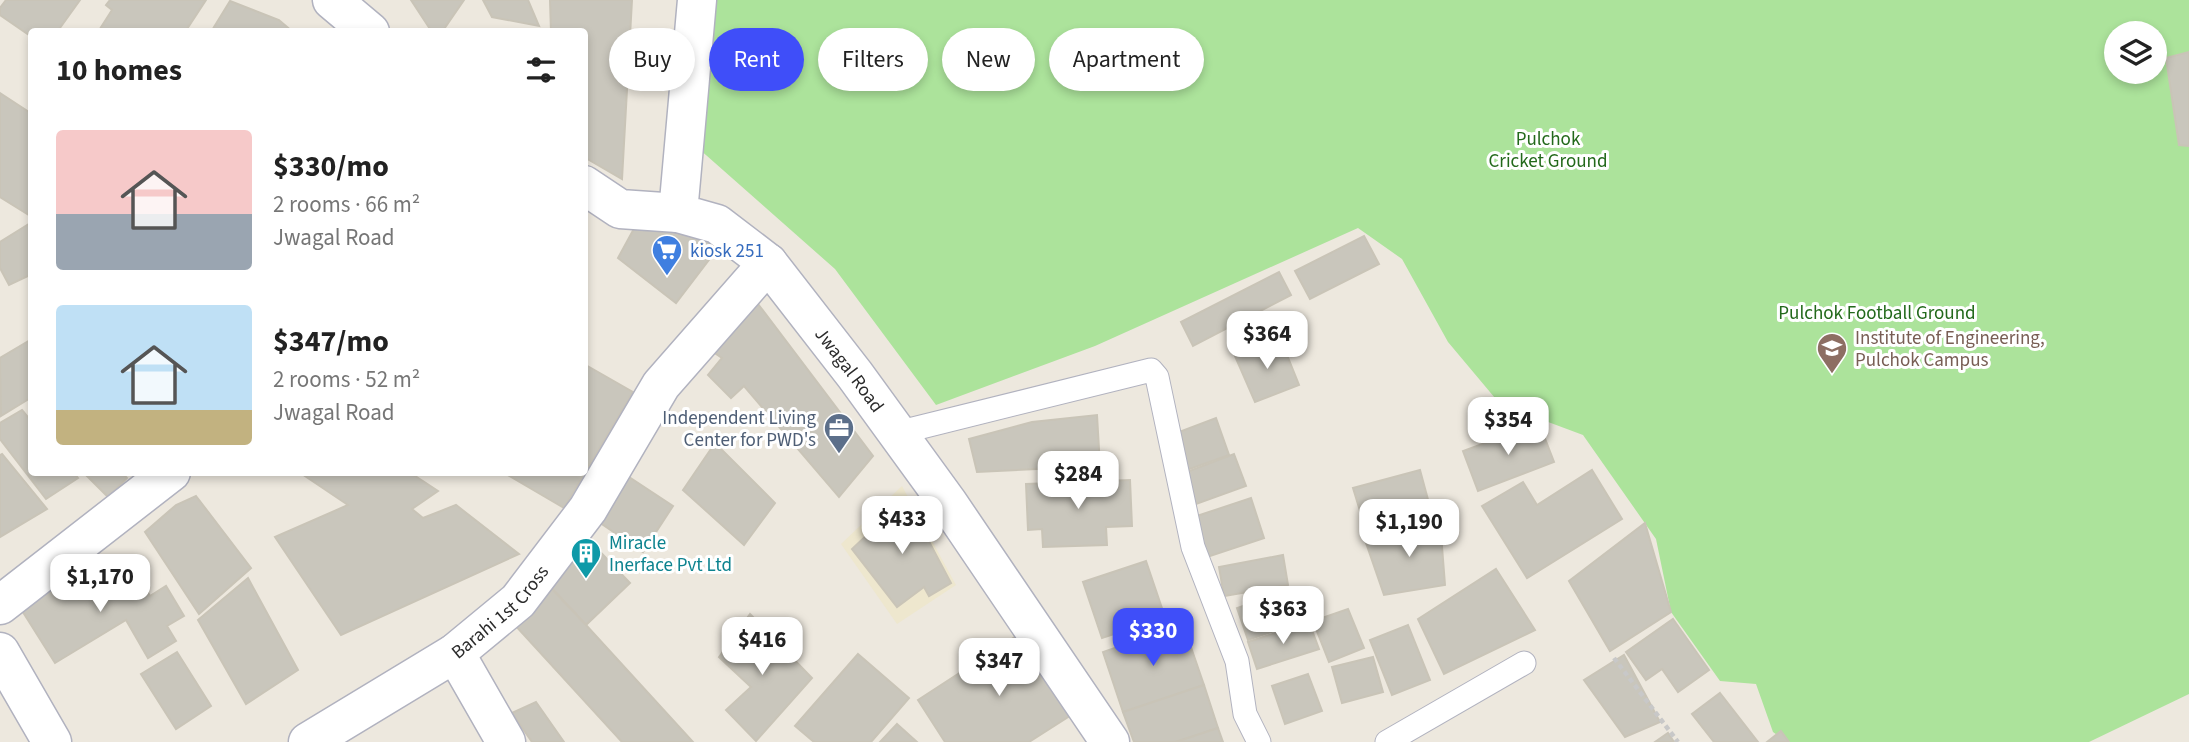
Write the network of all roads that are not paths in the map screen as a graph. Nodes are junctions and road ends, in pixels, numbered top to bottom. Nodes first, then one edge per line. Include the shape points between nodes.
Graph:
1 (332, 0) edge
2 (697, 0) edge
3 (365, 28) edge
4 (588, 189) edge
5 (678, 213) junction
6 (768, 263) junction
7 (897, 433) junction
8 (166, 476) edge
9 (0, 605) edge
10 (0, 652) edge
11 (456, 653) junction
12 (1524, 663) dead end
13 (52, 742) edge
14 (307, 742) edge
15 (506, 742) edge
16 (1110, 742) edge
17 (1259, 742) edge
18 (1387, 742) edge

1 - 3 street
2 - 5 street
4 - 5 street, Jwagal Road via 620,209
5 - 6 street, Jwagal Road via 717,224
6 - 7 street, Jwagal Road
6 - 11 street, Barahi 1st Cross via 661,386 587,509 517,601
7 - 16 street, Jwagal Road
7 - 17 lane via 1151,370 1157,377 1193,547 1237,661 1245,714
8 - 9 street
10 - 13 street
11 - 14 street, Barahi 1st Cross
11 - 15 street
12 - 18 lane

